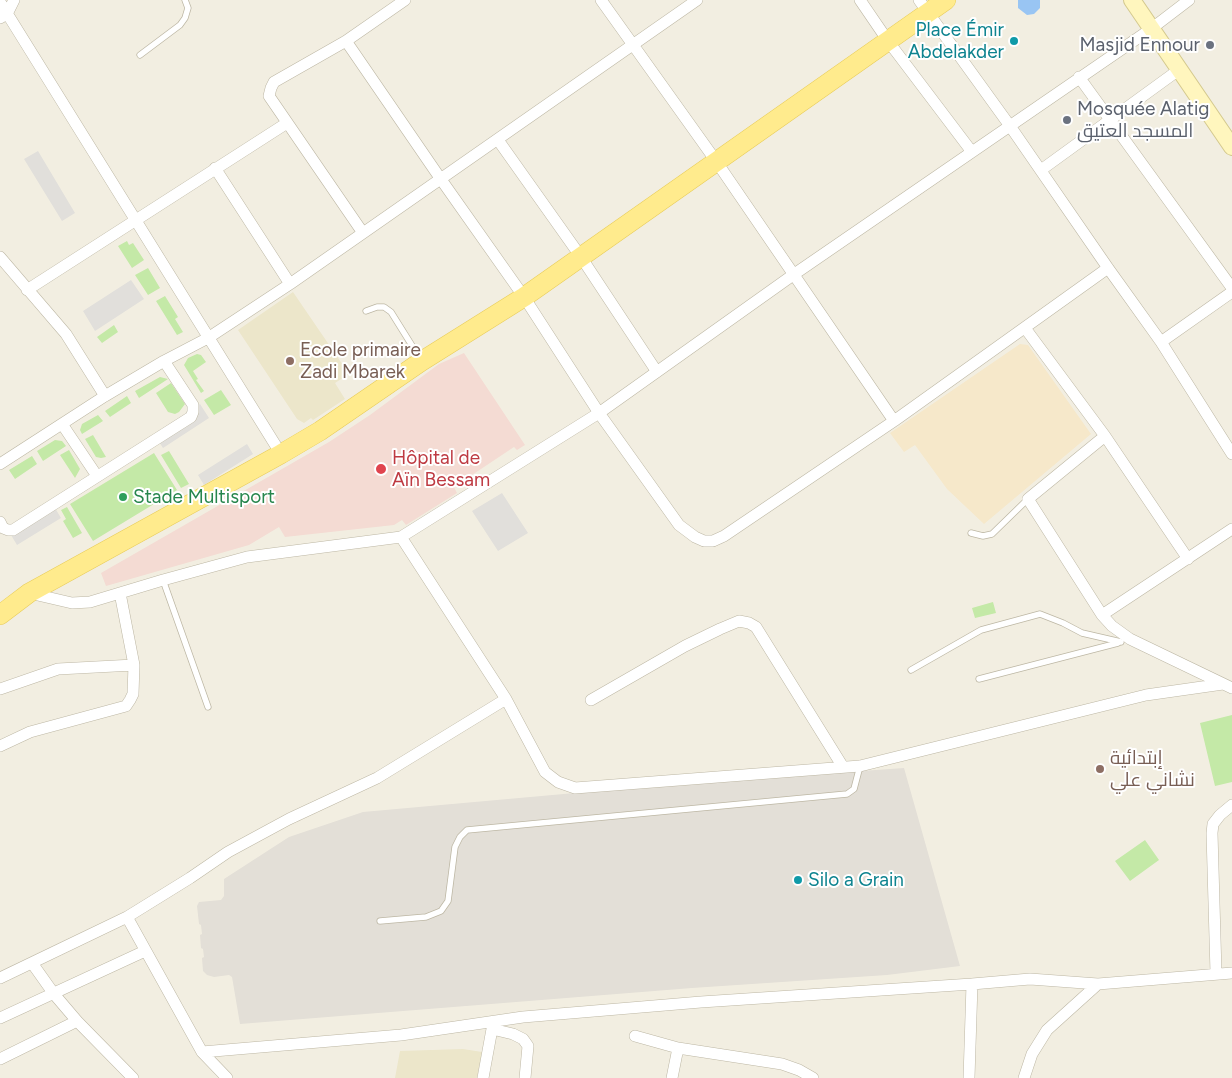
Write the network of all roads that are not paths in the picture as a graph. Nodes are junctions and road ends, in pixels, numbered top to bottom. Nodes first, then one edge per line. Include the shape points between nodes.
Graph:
1 (14, 0) edge
2 (185, 0) edge
3 (405, 0) edge
4 (601, 0) edge
5 (697, 0) edge
6 (860, 0) edge
7 (946, 0) edge
8 (1132, 0) edge
9 (1189, 0) edge
10 (0, 2) edge
11 (924, 6) edge
12 (3, 16) edge
13 (1151, 29) junction
14 (346, 41) junction
15 (888, 41) junction
16 (633, 44) junction
17 (140, 55) dead end
18 (1180, 69) junction
19 (1079, 77) junction
20 (1109, 120) junction
21 (288, 122) junction
22 (1010, 126) junction
23 (498, 140) junction
24 (1232, 147) edge
25 (972, 152) junction
26 (716, 161) junction
27 (215, 168) junction
28 (1041, 170) junction
29 (440, 178) junction
30 (135, 220) junction
31 (363, 233) junction
32 (0, 257) edge
33 (581, 257) junction
34 (1108, 268) junction
35 (794, 275) junction
36 (290, 284) junction
37 (1232, 288) edge
38 (27, 290) junction
39 (1232, 292) edge
40 (524, 297) junction
41 (366, 310) dead end
42 (1025, 328) junction
43 (208, 338) junction
44 (1161, 342) junction
45 (164, 360) junction
46 (422, 361) junction
47 (657, 372) junction
48 (105, 396) junction
49 (599, 413) junction
50 (894, 421) junction
51 (62, 424) junction
52 (1104, 436) junction
53 (280, 454) junction
54 (1232, 454) edge
55 (0, 464) edge
56 (97, 476) junction
57 (1028, 500) junction
58 (0, 522) edge
59 (1232, 529) edge
60 (970, 533) dead end
61 (402, 537) junction
62 (1188, 559) junction
63 (163, 580) junction
64 (29, 593) junction
65 (120, 593) junction
66 (0, 615) edge
67 (1102, 615) junction
68 (1125, 641) junction
69 (134, 665) junction
70 (910, 670) dead end
71 (979, 679) dead end
72 (1227, 686) edge
73 (0, 689) edge
74 (506, 699) junction
75 (591, 700) dead end
76 (208, 707) dead end
77 (0, 746) edge
78 (860, 766) junction
79 (843, 767) junction
80 (1232, 805) edge
81 (127, 917) junction
82 (380, 921) dead end
83 (145, 951) junction
84 (32, 963) junction
85 (1232, 972) edge
86 (1216, 973) junction
87 (0, 978) edge
88 (972, 984) junction
89 (1098, 984) junction
90 (54, 994) junction
91 (0, 1018) edge
92 (77, 1021) junction
93 (492, 1025) junction
94 (635, 1036) dead end
95 (678, 1048) junction
96 (202, 1052) junction
97 (0, 1059) edge
98 (133, 1078) edge
99 (227, 1078) edge
100 (483, 1078) edge
101 (525, 1078) edge
102 (672, 1078) edge
103 (813, 1078) edge
104 (969, 1078) edge
105 (1024, 1078) edge

1 - 12 street
2 - 17 lane via 188,8 180,25
3 - 14 street
4 - 16 street
5 - 16 street
6 - 15 street
7 - 11 main road
8 - 13 main road
9 - 13 street
10 - 12 street
11 - 15 main road
11 - 22 street
12 - 30 street
13 - 18 main road
13 - 19 street
14 - 21 street via 274,82 269,96
14 - 29 street
15 - 25 street
15 - 26 main road
16 - 23 street
16 - 26 street
18 - 20 street
18 - 24 main road
19 - 20 street
19 - 22 street
20 - 28 street
20 - 37 street
21 - 27 street
21 - 31 street
22 - 25 street
22 - 28 street
23 - 29 street
23 - 33 street
25 - 35 street
26 - 33 main road
26 - 35 street
27 - 30 street
27 - 36 street
28 - 34 street
29 - 31 street
29 - 40 street
30 - 38 street
30 - 43 street
31 - 36 street
32 - 38 street
33 - 40 main road
33 - 47 street
34 - 42 street
34 - 44 street
35 - 47 street
35 - 50 street
36 - 43 street
38 - 48 street via 66,334
39 - 44 street
40 - 46 main road
40 - 49 street
41 - 46 lane via 384,307 390,312
42 - 50 street
42 - 52 street
43 - 45 street
43 - 53 street
44 - 54 street
45 - 48 street
45 - 56 street via 193,405 191,417
46 - 53 main road via 320,431
47 - 49 street
48 - 51 street
49 - 50 street via 679,525 704,541 724,536
49 - 61 street
51 - 55 street
51 - 56 street
52 - 57 street
52 - 62 street
53 - 64 main road
56 - 58 street via 13,530 3,528
57 - 60 lane via 992,534
57 - 67 street
59 - 62 street
61 - 63 street via 248,557
61 - 74 street
62 - 67 street
63 - 65 street
63 - 76 lane
64 - 65 street via 72,602 90,602
64 - 66 main road
65 - 69 street
67 - 68 street
68 - 70 lane via 1082,633 1040,614 981,630
68 - 71 lane
68 - 72 street
69 - 73 street via 58,669
69 - 77 street via 134,694 126,706 30,732
72 - 78 street via 1146,695
74 - 79 street via 545,772 558,782 575,788
74 - 81 street via 377,778 228,852
75 - 79 street via 720,628 738,621 749,623 756,627
78 - 79 street
78 - 82 lane via 854,789 847,794 467,830 455,847 448,901 441,911 426,917
80 - 86 street via 1213,824 1212,834
81 - 83 street
81 - 84 street
83 - 90 street
83 - 96 street
84 - 87 street
84 - 90 street
85 - 86 street
86 - 89 street
88 - 89 street via 1030,979
88 - 93 street via 701,1002
88 - 104 street
89 - 105 street via 1047,1030 1032,1054
90 - 91 street
90 - 92 street
92 - 97 street
92 - 98 street
93 - 96 street
93 - 100 street
93 - 101 street via 523,1039 528,1046
94 - 95 street
95 - 102 street
95 - 103 street via 782,1064
96 - 99 street

